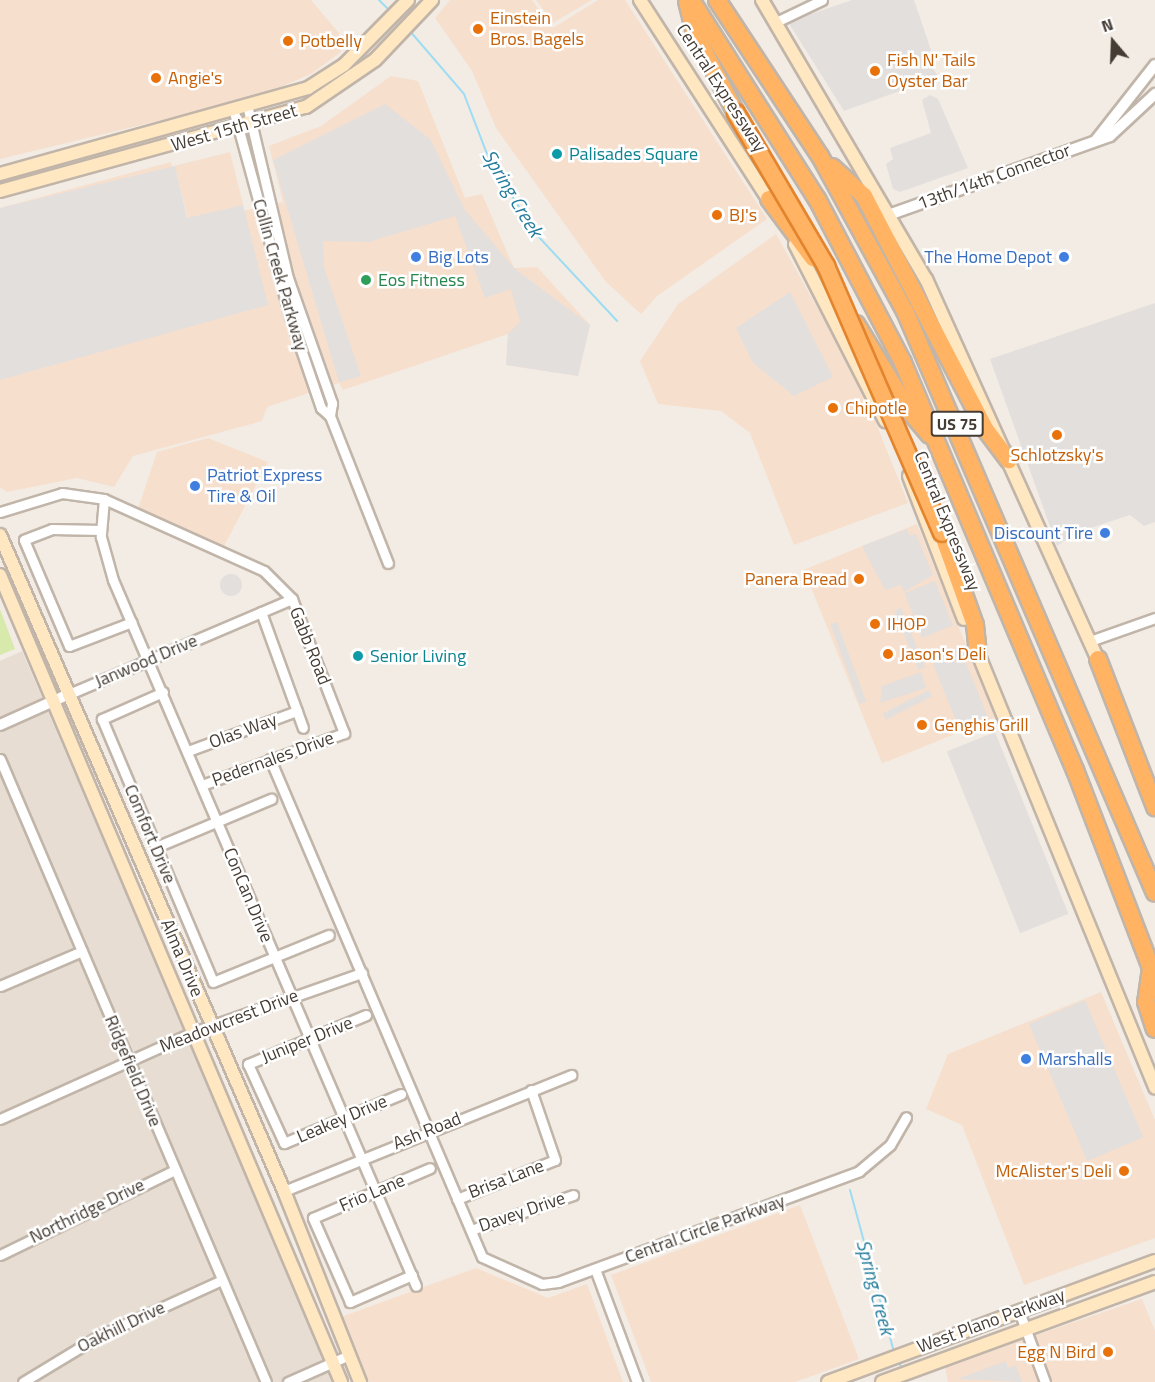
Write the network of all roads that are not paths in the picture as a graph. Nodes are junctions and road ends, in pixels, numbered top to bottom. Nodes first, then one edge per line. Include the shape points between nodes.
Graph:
1 (408, 0) edge
2 (640, 0) edge
3 (686, 0) edge
4 (691, 0) edge
5 (717, 0) edge
6 (762, 0) edge
7 (822, 0) edge
8 (429, 3) edge
9 (776, 22) junction
10 (1155, 65) edge
11 (1155, 94) edge
12 (248, 109) junction
13 (234, 112) junction
14 (252, 126) junction
15 (239, 129) junction
16 (1097, 139) junction
17 (88, 151) junction
18 (820, 156) junction
19 (94, 167) junction
20 (0, 174) edge
21 (0, 191) edge
22 (769, 199) junction
23 (891, 214) junction
24 (330, 416) junction
25 (941, 447) junction
26 (1009, 460) junction
27 (104, 499) junction
28 (0, 512) edge
29 (101, 530) junction
30 (0, 535) edge
31 (388, 563) dead end
32 (0, 575) edge
33 (292, 599) junction
34 (261, 612) junction
35 (1155, 618) edge
36 (132, 621) junction
37 (1090, 641) junction
38 (978, 653) junction
39 (149, 659) junction
40 (1098, 659) junction
41 (163, 692) junction
42 (69, 694) junction
43 (51, 704) junction
44 (297, 711) junction
45 (0, 725) edge
46 (303, 728) dead end
47 (344, 733) joint
48 (189, 751) junction
49 (0, 759) edge
50 (270, 759) junction
51 (202, 785) junction
52 (1155, 789) edge
53 (271, 799) dead end
54 (1155, 807) edge
55 (217, 821) junction
56 (156, 847) junction
57 (1155, 893) edge
58 (329, 936) dead end
59 (82, 951) junction
60 (275, 957) junction
61 (362, 972) junction
62 (1153, 973) edge
63 (0, 986) edge
64 (291, 996) junction
65 (366, 1015) dead end
66 (211, 1025) junction
67 (1155, 1029) edge
68 (196, 1031) junction
69 (309, 1038) junction
70 (129, 1061) junction
71 (571, 1075) dead end
72 (1155, 1088) edge
73 (531, 1090) junction
74 (401, 1094) dead end
75 (906, 1117) dead end
76 (0, 1119) edge
77 (344, 1119) junction
78 (427, 1130) junction
79 (284, 1143) joint
80 (361, 1158) junction
81 (430, 1168) dead end
82 (175, 1170) junction
83 (284, 1191) junction
84 (375, 1191) junction
85 (573, 1195) dead end
86 (457, 1198) junction
87 (471, 1230) junction
88 (0, 1255) edge
89 (1155, 1261) edge
90 (595, 1269) junction
91 (412, 1275) junction
92 (222, 1280) junction
93 (1155, 1282) edge
94 (416, 1286) dead end
95 (1019, 1311) junction
96 (1025, 1329) junction
97 (349, 1355) junction
98 (333, 1363) junction
99 (852, 1378) edge
100 (885, 1381) edge
101 (23, 1382) edge
102 (266, 1382) edge
103 (288, 1382) edge
104 (341, 1382) edge
105 (360, 1382) edge
106 (637, 1382) edge
107 (828, 1382) edge
108 (1045, 1382) edge

1 - 12 main road, West 15th Street via 358,52 308,88
2 - 22 main road, Central Expressway
3 - 38 highway, bridge via 695,34 736,113 826,266 942,533 975,625
4 - 25 highway, Central Expressway / US 75 via 843,244
5 - 18 highway, US 75
6 - 9 main road
7 - 9 street
8 - 14 main road, West 15th Street via 375,60 316,102
9 - 23 main road
10 - 16 street
11 - 16 street, 13th/14th Connector via 1110,136
12 - 13 main road, West 15th Street
12 - 14 street, Collin Creek Parkway
13 - 15 street, Collin Creek Parkway
13 - 17 main road, West 15th Street
14 - 15 main road, West 15th Street
14 - 24 street, Collin Creek Parkway via 288,278 332,403
15 - 19 main road, West 15th Street
15 - 24 street, Collin Creek Parkway via 277,278 321,408
16 - 23 street, 13th/14th Connector
17 - 19 main road
17 - 20 main road, West 15th Street
18 - 26 highway via 864,196 986,430
18 - 57 highway, US 75 via 935,375
19 - 21 main road, West 15th Street
22 - 25 highway via 807,248 907,408
22 - 38 main road, Central Expressway via 887,426
23 - 26 main road
24 - 31 street, Collin Creek Parkway
25 - 62 highway, Central Expressway / US 75
26 - 37 main road
27 - 28 street via 62,493
27 - 29 street, ConCan Drive
27 - 33 street, Gabb Road via 264,572
29 - 36 street, ConCan Drive via 113,580
29 - 36 street via 52,529 24,540 69,646
30 - 42 main road, Alma Drive
32 - 43 main road, Alma Drive
33 - 34 street, Janwood Drive
33 - 47 street, Gabb Road
34 - 39 street, Janwood Drive
34 - 44 street
35 - 37 street
36 - 39 street, ConCan Drive
37 - 40 main road
38 - 72 main road, Central Expressway
39 - 41 street, ConCan Drive
39 - 42 street, Janwood Drive
40 - 52 main road
40 - 54 highway
41 - 48 street, ConCan Drive
41 - 56 street, Comfort Drive via 102,719
42 - 43 street, Janwood Drive
42 - 66 main road, Alma Drive
43 - 45 street, Janwood Drive
43 - 68 main road, Alma Drive
44 - 46 street
44 - 48 street, Olas Way
47 - 50 street, Pedernales Drive
48 - 51 street, ConCan Drive
49 - 59 street, Ridgefield Drive
50 - 51 street, Pedernales Drive
50 - 61 street
51 - 55 street, ConCan Drive
53 - 55 street
55 - 56 street
55 - 60 street, ConCan Drive
56 - 60 street, Comfort Drive via 213,982
58 - 60 street
59 - 63 street
59 - 70 street, Ridgefield Drive
60 - 64 street, ConCan Drive
61 - 64 street, Meadowcrest Drive
61 - 78 street
62 - 67 highway via 1146,1002
64 - 66 street, Meadowcrest Drive
64 - 69 street, ConCan Drive
65 - 69 street, Juniper Drive
66 - 68 street, Meadowcrest Drive
66 - 83 main road, Alma Drive
68 - 70 street, Meadowcrest Drive
68 - 98 main road, Alma Drive
69 - 77 street, ConCan Drive
69 - 79 street, Juniper Drive via 248,1064
70 - 76 street, Meadowcrest Drive
70 - 82 street, Ridgefield Drive
71 - 73 street, Ash Road
73 - 78 street, Ash Road
73 - 86 street, Brisa Lane via 555,1160
74 - 77 street, Leakey Drive
75 - 90 street, Central Circle Parkway via 891,1145 859,1171
77 - 79 street, Leakey Drive
77 - 80 street, ConCan Drive
78 - 80 street, Ash Road
78 - 86 street
80 - 83 street, Ash Road
80 - 84 street, ConCan Drive
81 - 84 street, Frio Lane
82 - 88 street, Northridge Drive
82 - 92 street, Ridgefield Drive
83 - 97 main road, Alma Drive
84 - 91 street, ConCan Drive
84 - 91 street, Frio Lane via 314,1218 350,1302
85 - 87 street, Davey Drive
86 - 87 street
87 - 90 street, Central Circle Parkway via 482,1257 542,1284
89 - 95 main road, West Plano Parkway
90 - 106 street
91 - 94 street, ConCan Drive
92 - 101 street, Oakhill Drive via 99,1336
92 - 102 street, Ridgefield Drive
93 - 96 main road, West Plano Parkway
95 - 96 street
95 - 99 main road, West Plano Parkway via 880,1362
96 - 100 main road, West Plano Parkway
96 - 108 street
97 - 98 street
97 - 105 main road, Alma Drive
98 - 103 street
98 - 104 main road, Alma Drive
99 - 107 main road, West Plano Parkway

